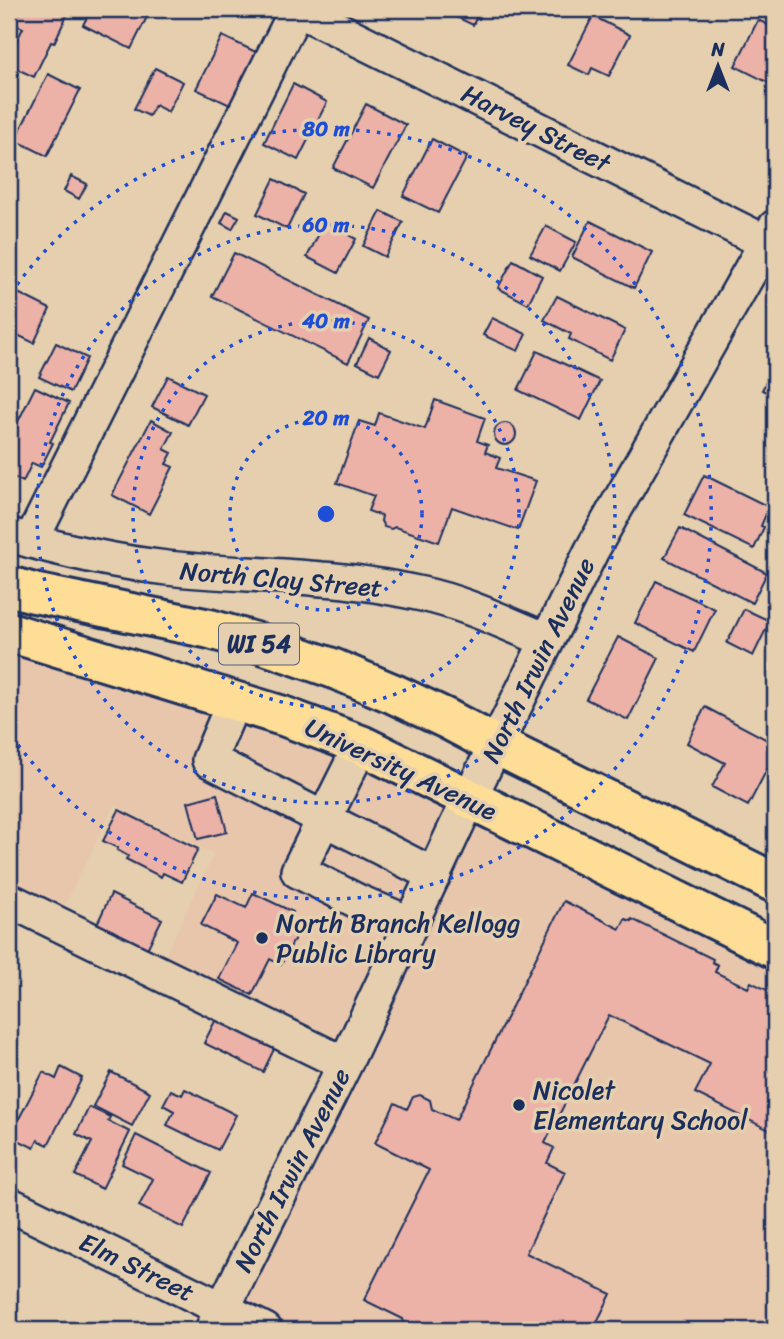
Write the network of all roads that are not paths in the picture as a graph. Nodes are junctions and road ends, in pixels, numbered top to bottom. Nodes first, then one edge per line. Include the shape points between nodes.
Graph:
1 (297, 9) edge
2 (772, 239) edge
3 (20, 537) edge
4 (9, 586) edge
5 (9, 632) edge
6 (547, 640) junction
7 (234, 701) junction
8 (361, 745) junction
9 (496, 745) junction
10 (469, 799) junction
11 (324, 819) junction
12 (434, 875) junction
13 (775, 883) edge
14 (9, 900) edge
15 (411, 924) junction
16 (775, 949) edge
17 (345, 1064) junction
18 (9, 1203) edge
19 (217, 1320) edge
20 (265, 1330) edge

1 - 2 street, Harvey Street
1 - 3 street
2 - 6 street, North Irwin Avenue via 592,550
3 - 6 street, North Clay Street via 166,568 322,579 425,595
4 - 9 main road, WI 54 via 265,645 394,694
5 - 7 main road, University Avenue / WI 54
6 - 9 street, North Irwin Avenue
7 - 8 main road, University Avenue / WI 54
7 - 11 street via 209,760
8 - 10 main road, University Avenue / WI 54
8 - 11 street
9 - 10 street, North Irwin Avenue
9 - 13 main road, WI 54
10 - 12 street, North Irwin Avenue
10 - 16 main road, University Avenue / WI 54
11 - 12 street
11 - 15 street via 298,871
12 - 15 street, North Irwin Avenue
14 - 17 street
15 - 17 street, North Irwin Avenue
17 - 19 street, North Irwin Avenue
18 - 19 street, Elm Street
19 - 20 street, Elm Street

